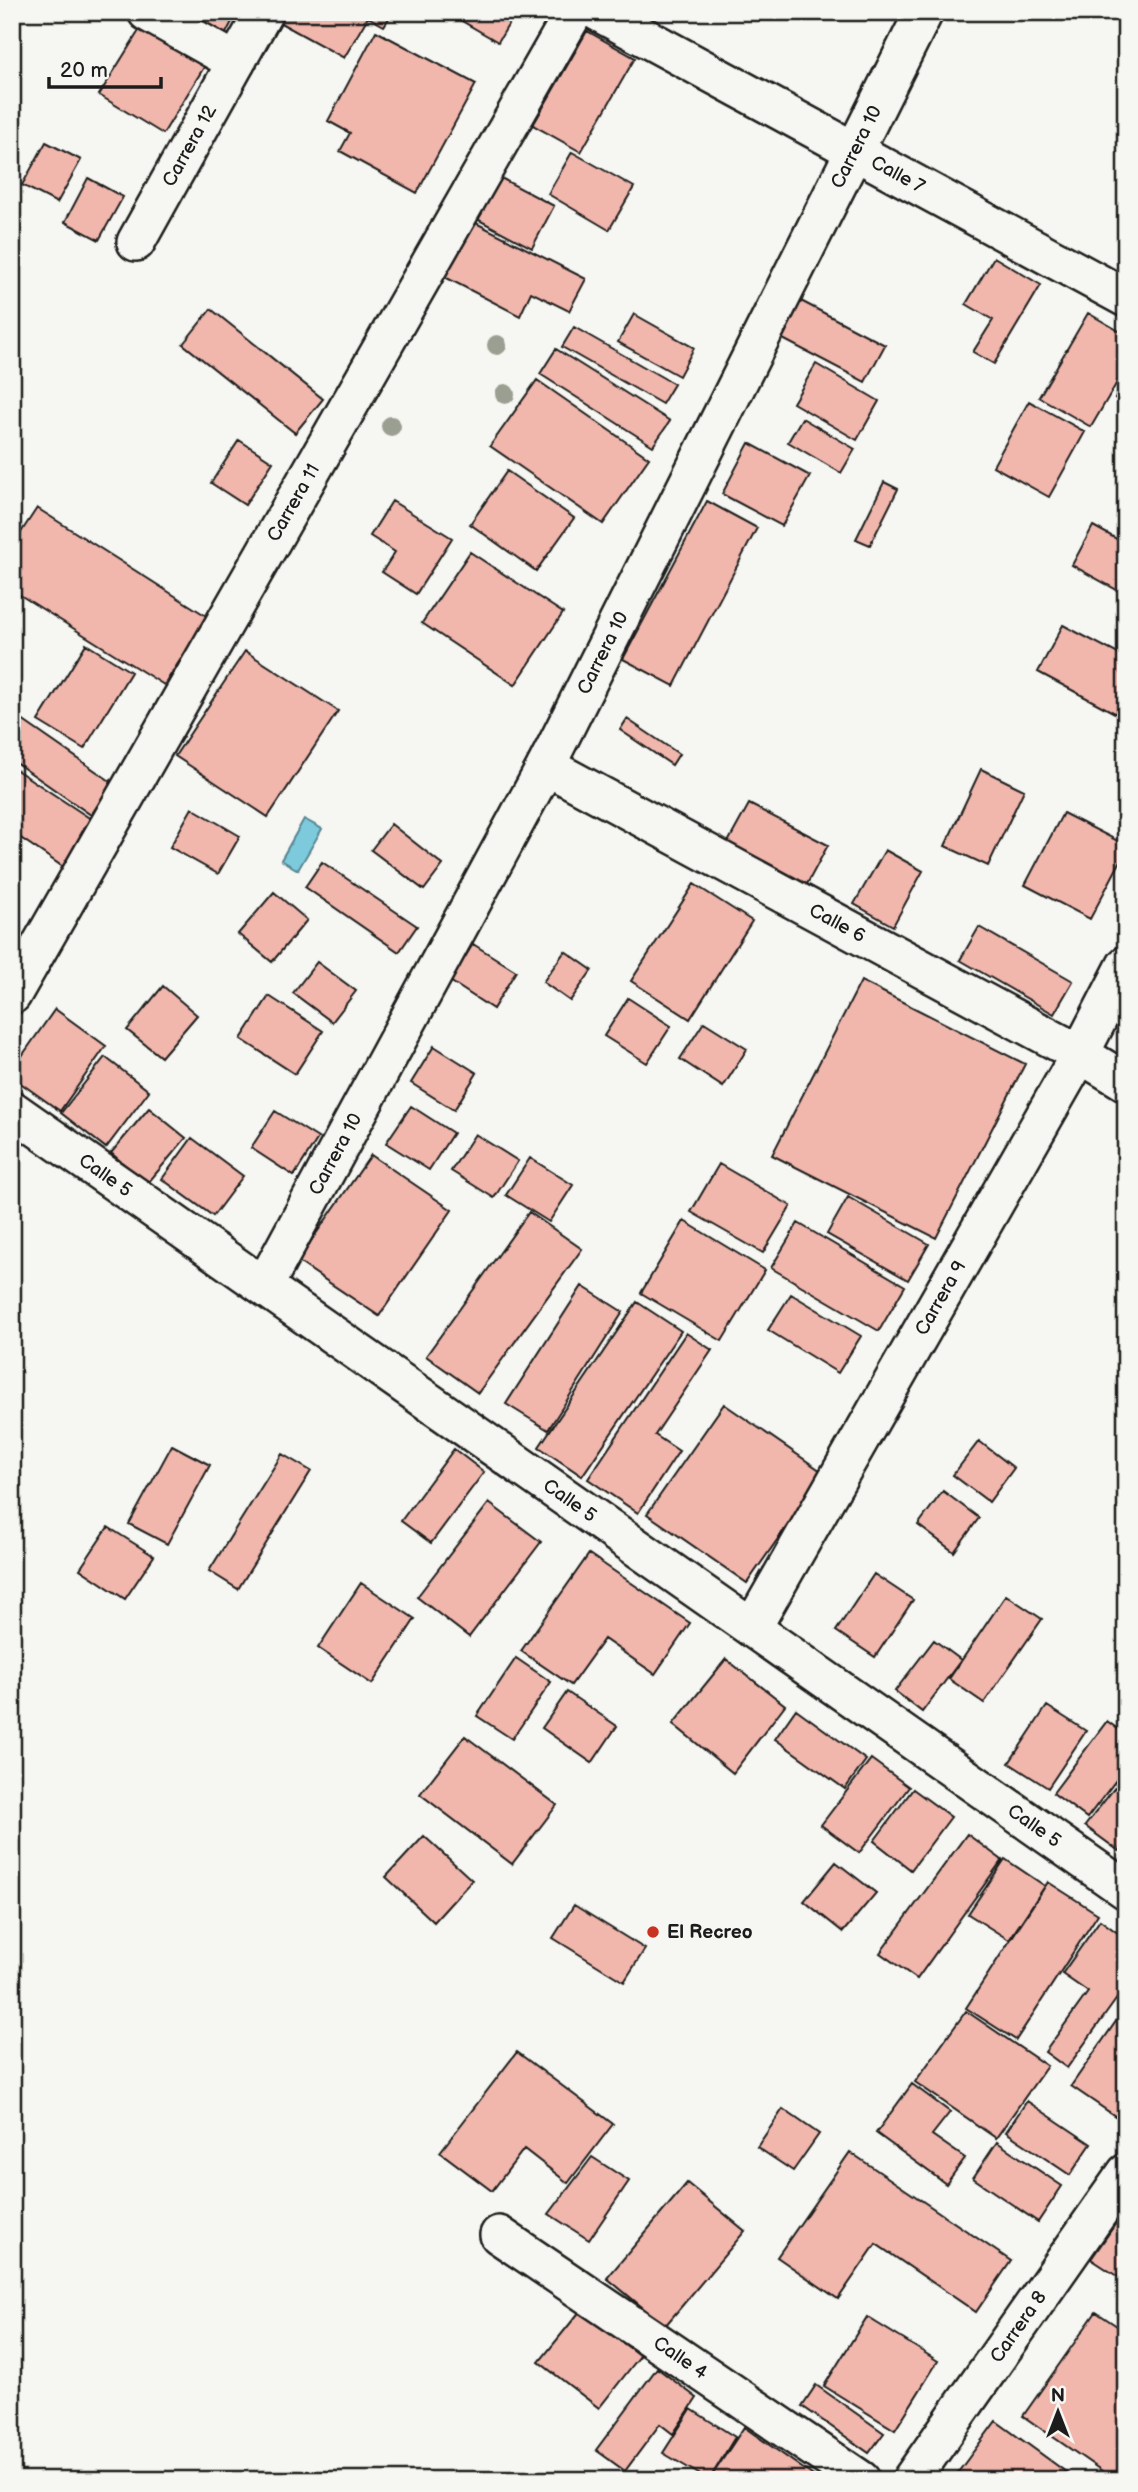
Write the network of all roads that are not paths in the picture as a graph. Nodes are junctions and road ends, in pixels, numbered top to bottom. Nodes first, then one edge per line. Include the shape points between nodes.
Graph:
1 (147, 12) edge
2 (264, 12) edge
3 (573, 12) edge
4 (598, 12) edge
5 (924, 12) edge
6 (236, 62) junction
7 (853, 150) junction
8 (136, 242) dead end
9 (1126, 298) edge
10 (546, 766) junction
11 (1126, 965) edge
12 (12, 995) edge
13 (1080, 1054) junction
14 (1126, 1082) edge
15 (12, 1110) edge
16 (264, 1286) junction
17 (752, 1628) junction
18 (1126, 1890) edge
19 (1126, 2173) edge
20 (499, 2235) dead end
21 (862, 2480) edge
22 (911, 2480) edge

1 - 6 street
2 - 6 street, Carrera 12
3 - 12 street, Carrera 11
4 - 7 street, Calle 7
5 - 7 street, Carrera 10
6 - 8 street, Carrera 12
7 - 9 street, Calle 7
7 - 10 street, Carrera 10
10 - 13 street, Calle 6
10 - 16 street, Carrera 10
11 - 13 street, Carrera 9
13 - 14 street, Calle 6
13 - 17 street, Carrera 9
15 - 16 street, Calle 5
16 - 17 street, Calle 5
17 - 18 street, Calle 5
19 - 22 street, Carrera 8
20 - 21 street, Calle 4

